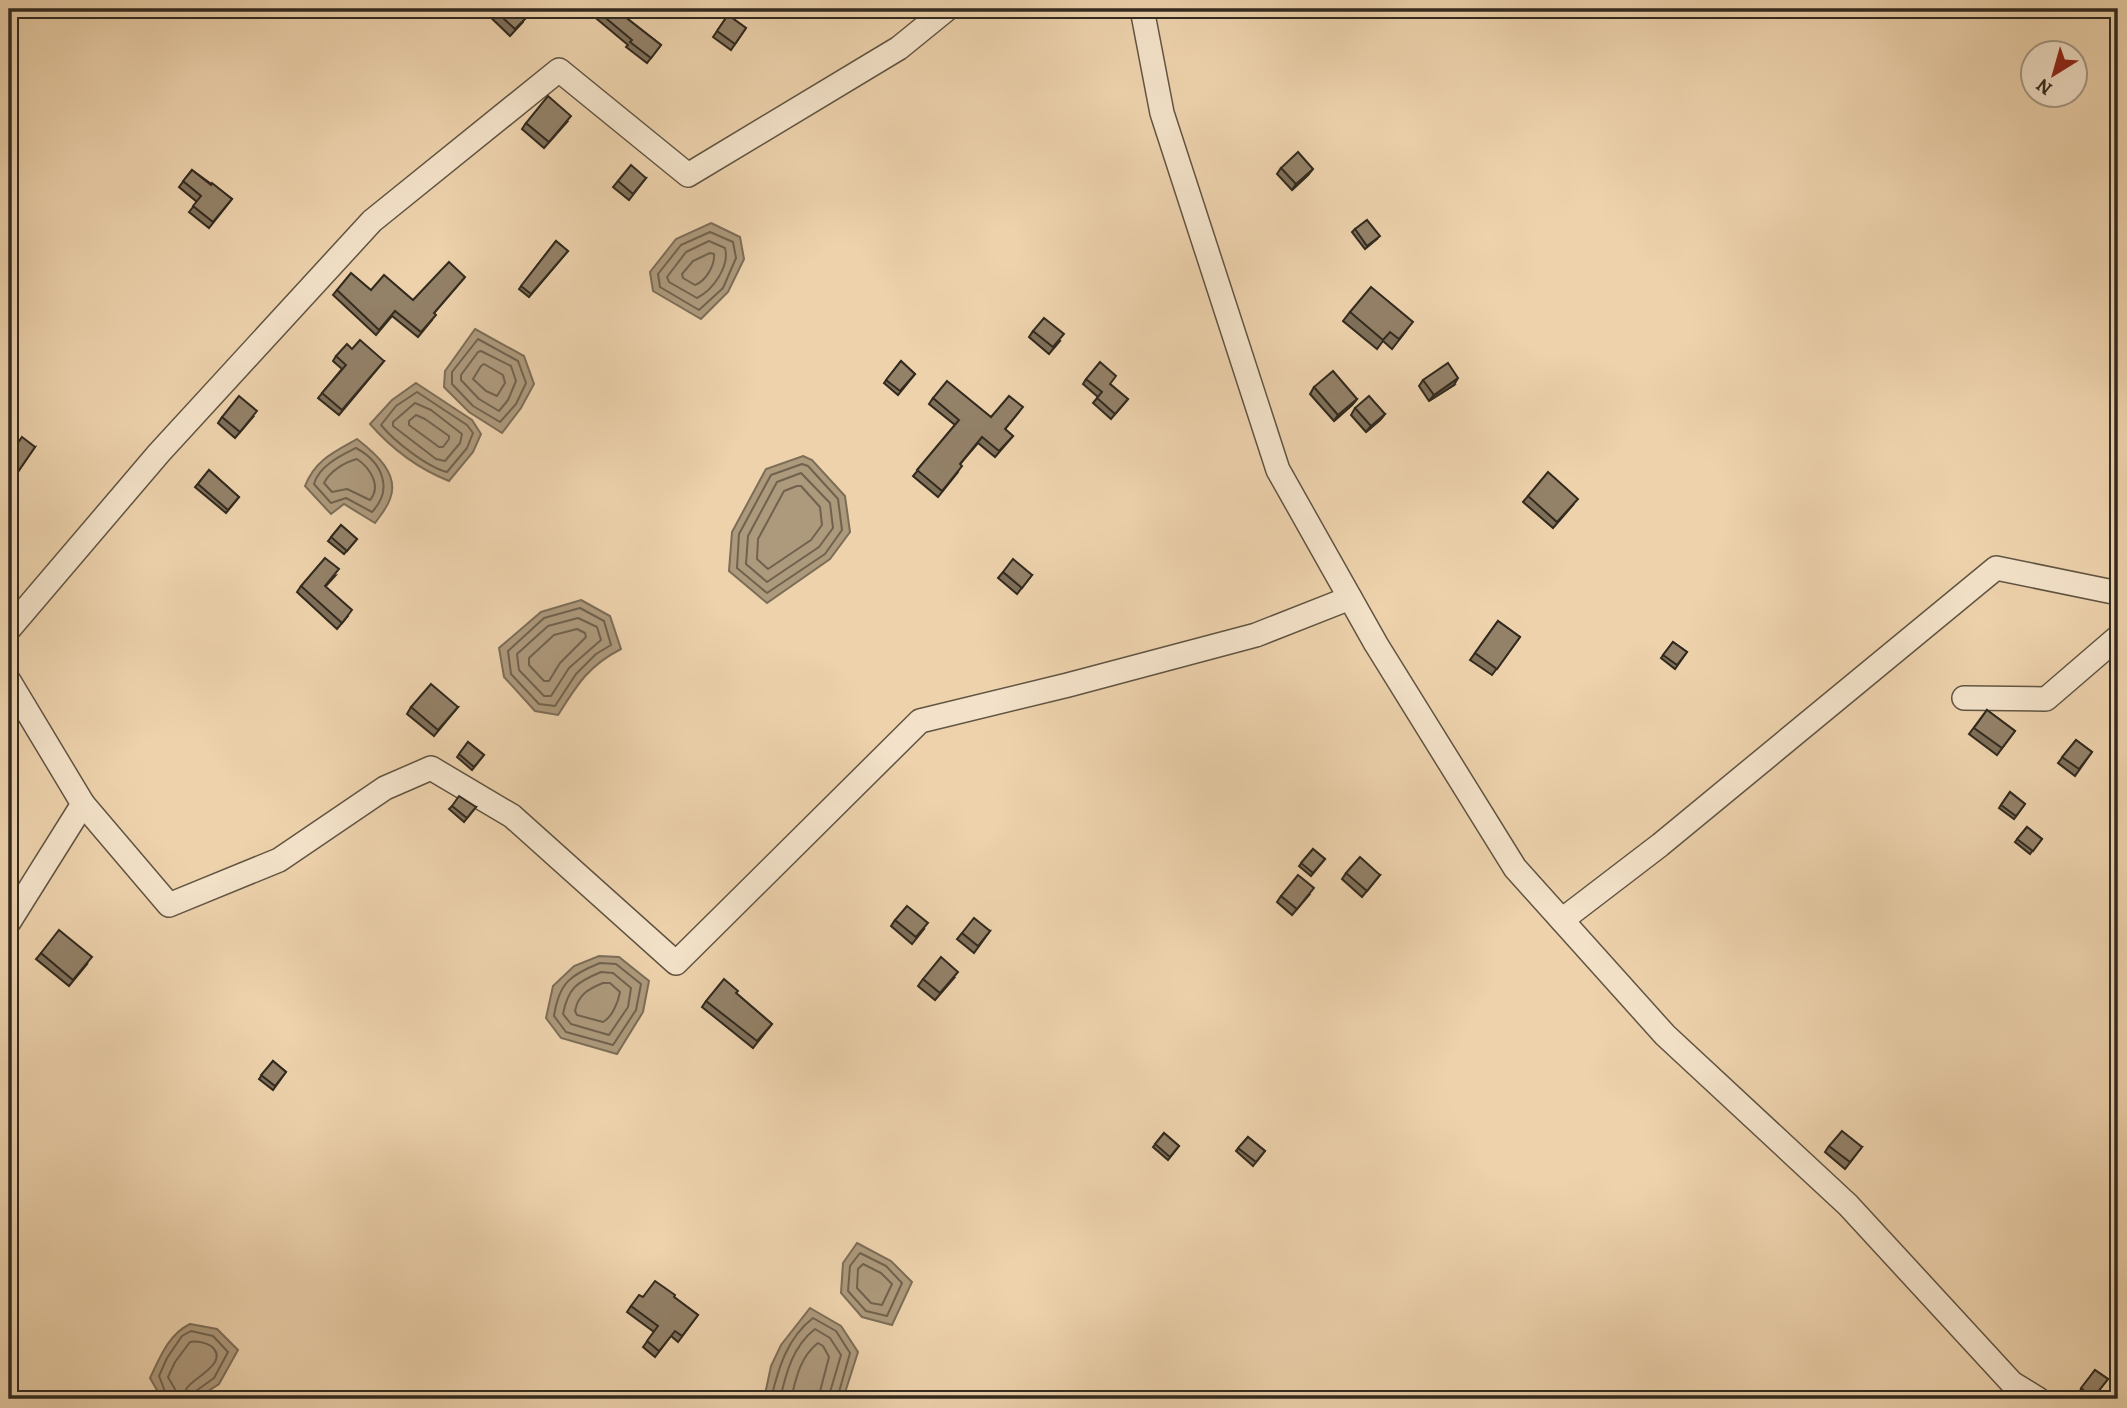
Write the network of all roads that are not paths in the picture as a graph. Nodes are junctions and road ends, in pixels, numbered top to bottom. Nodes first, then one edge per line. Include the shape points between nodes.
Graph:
1 (947, 9) edge
2 (1142, 9) edge
3 (2118, 593) edge
4 (1350, 598) junction
5 (9, 629) edge
6 (2118, 638) edge
7 (9, 681) edge
8 (1964, 698) dead end
9 (83, 804) junction
10 (1562, 920) junction
11 (9, 922) edge
12 (2038, 1399) edge

1 - 5 street via 899,48 688,175 559,70 372,221 159,453
2 - 4 street via 1162,113 1278,470
3 - 10 street via 1996,568
4 - 9 street via 1256,635 920,721 676,963 512,816 431,768 385,788 279,860 169,905
4 - 10 street via 1515,868
6 - 8 street via 2046,699
7 - 9 street
9 - 11 street
10 - 12 street via 1665,1035 1848,1205 2012,1383

